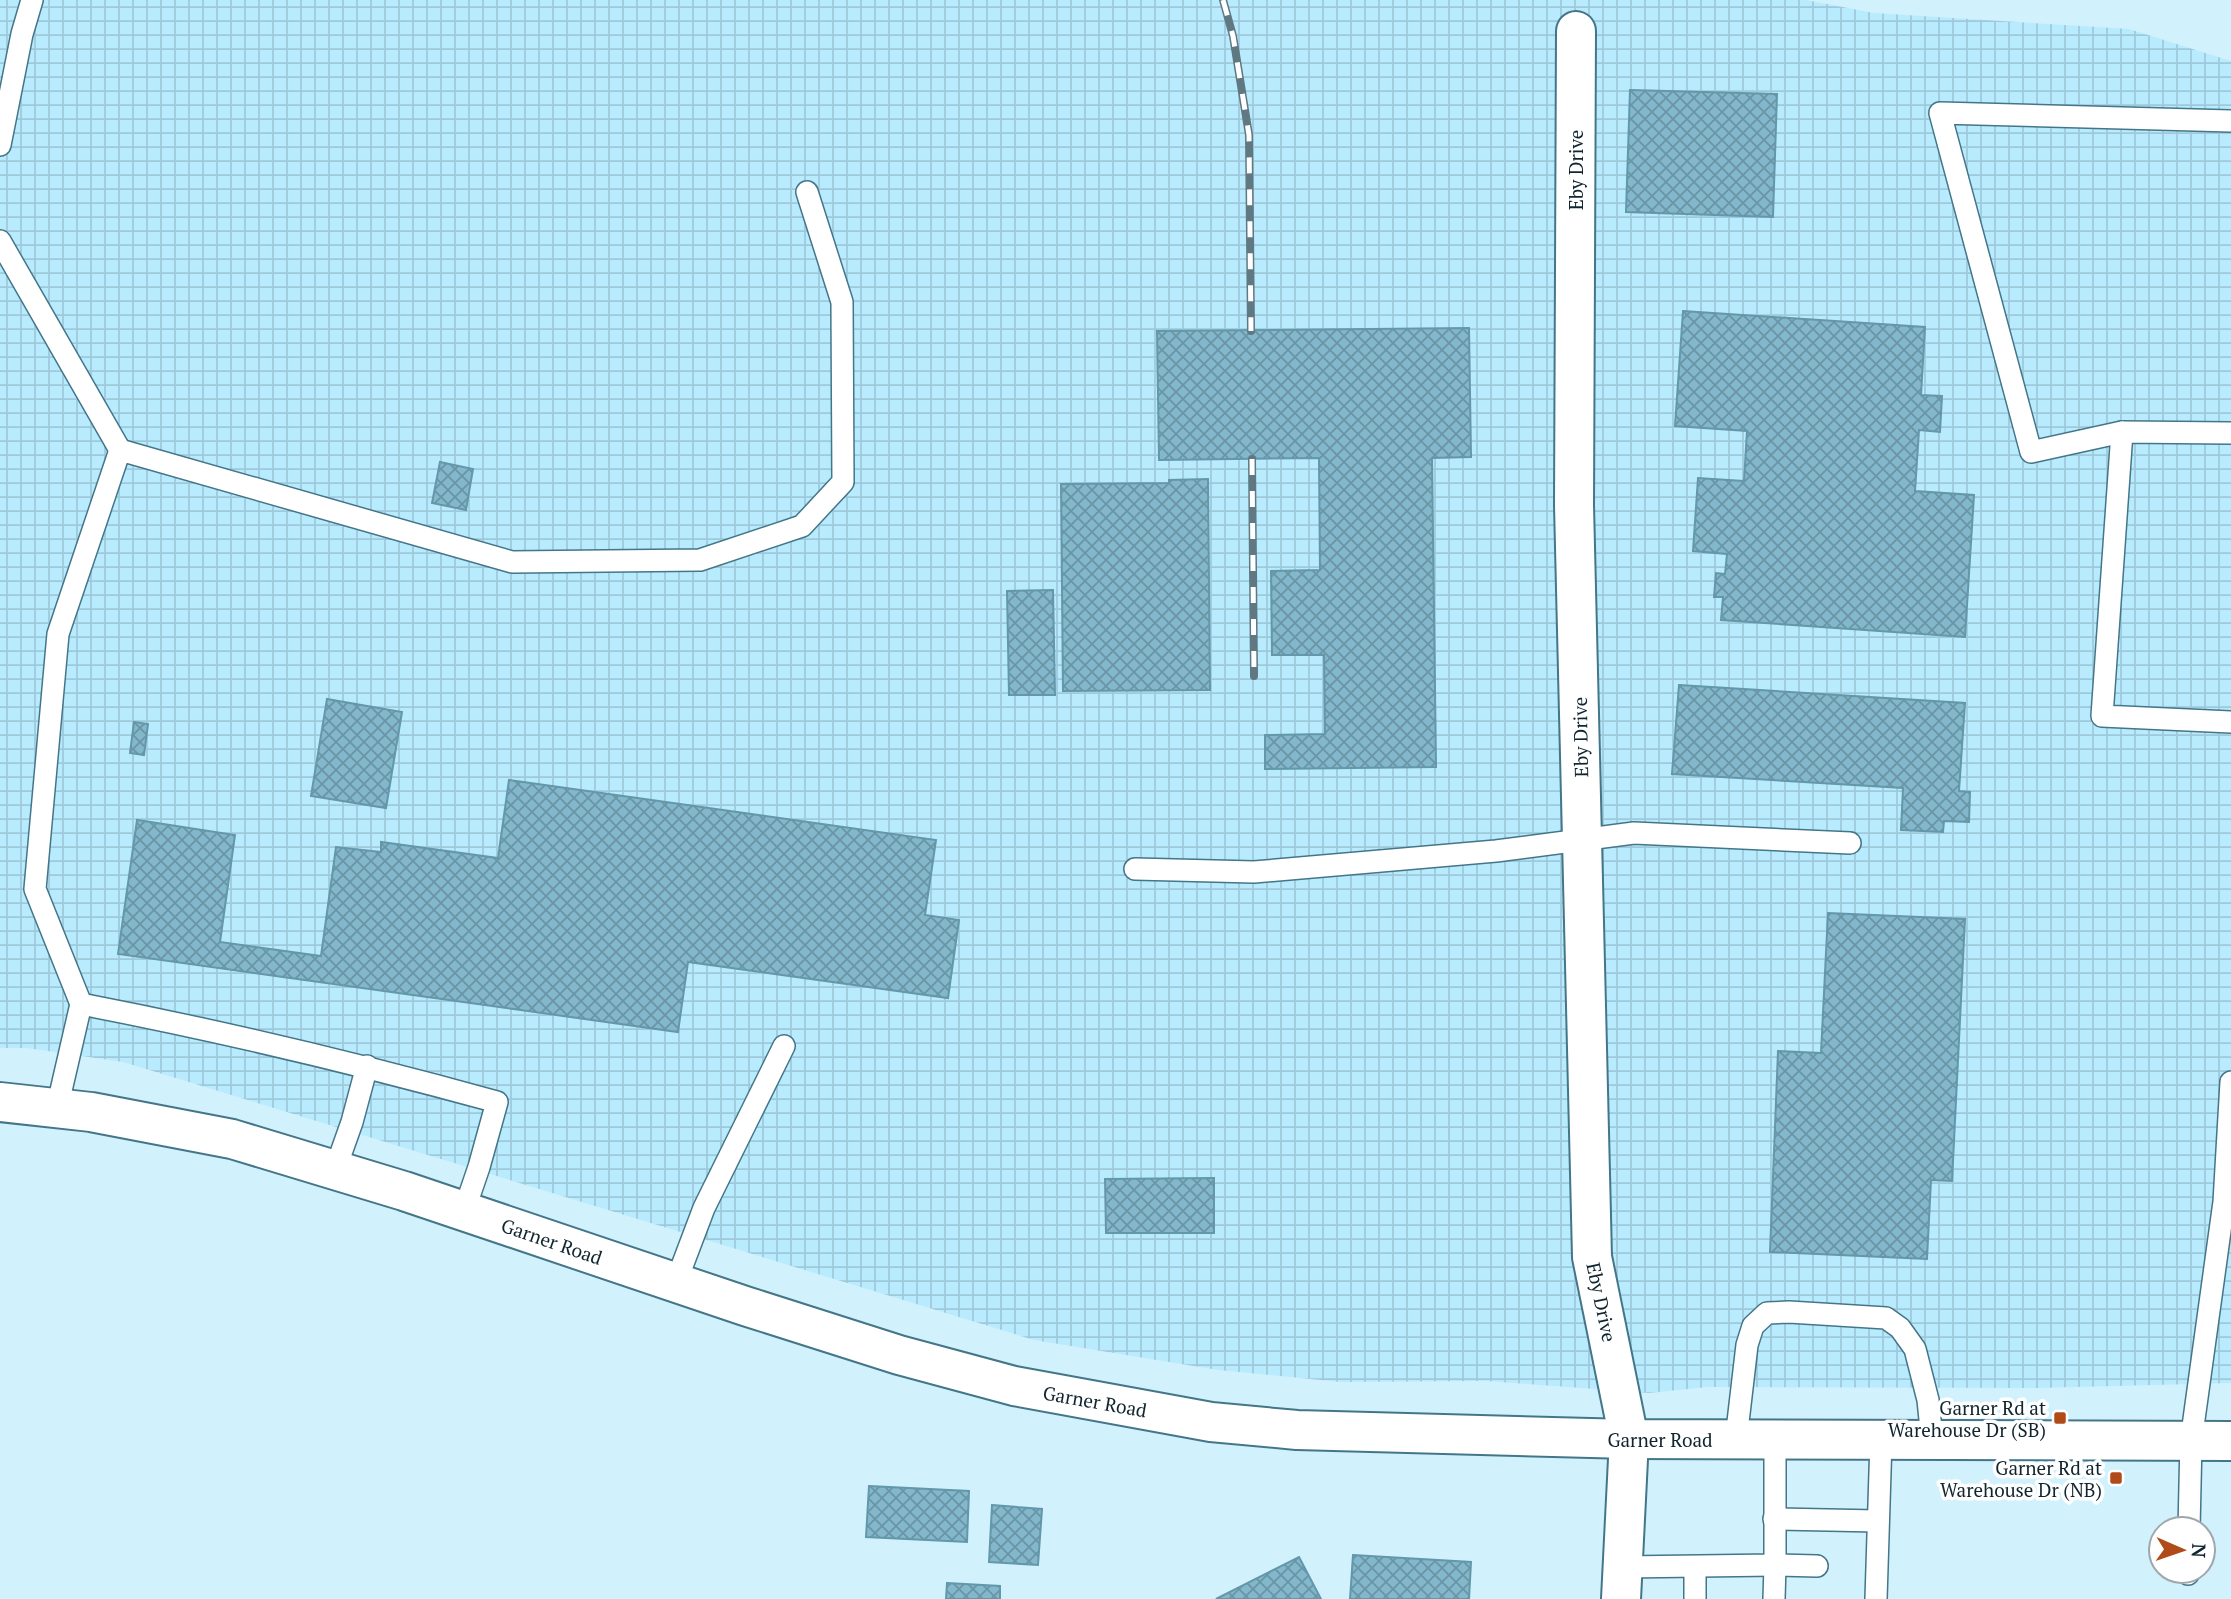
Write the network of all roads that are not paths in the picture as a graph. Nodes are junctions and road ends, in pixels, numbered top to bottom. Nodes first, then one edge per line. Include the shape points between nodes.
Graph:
1 (32, 0) edge
2 (1576, 31) dead end
3 (2231, 121) edge
4 (0, 145) edge
5 (807, 192) dead end
6 (0, 242) edge
7 (2122, 432) junction
8 (2231, 433) edge
9 (120, 450) junction
10 (2231, 722) edge
11 (1583, 838) junction
12 (1850, 843) dead end
13 (1135, 869) dead end
14 (81, 1004) junction
15 (783, 1046) dead end
16 (367, 1066) junction
17 (2231, 1082) edge
18 (0, 1102) edge
19 (57, 1108) junction
20 (335, 1170) junction
21 (464, 1211) junction
22 (676, 1282) junction
23 (1629, 1439) junction
24 (1736, 1439) junction
25 (1775, 1439) junction
26 (1932, 1439) junction
27 (1881, 1440) junction
28 (2191, 1441) junction
29 (2231, 1441) edge
30 (2189, 1515) edge
31 (1774, 1519) junction
32 (1878, 1521) junction
33 (1775, 1565) junction
34 (1817, 1566) dead end
35 (1695, 1567) junction
36 (1622, 1583) edge
37 (1695, 1599) edge
38 (1774, 1599) edge
39 (1877, 1599) edge

1 - 4 lane
2 - 11 main road, Eby Drive via 1574,505
3 - 7 lane via 1940,113 2031,452
5 - 9 lane via 842,302 843,482 802,526 700,560 512,562
6 - 9 lane
7 - 8 lane
7 - 10 lane via 2102,716
9 - 14 lane via 58,634 35,889
11 - 12 lane via 1634,833
11 - 13 lane via 1496,851 1254,872
11 - 23 main road, Eby Drive via 1592,1257
14 - 16 lane
14 - 19 lane
15 - 22 lane via 704,1208
16 - 20 lane
16 - 21 lane via 497,1102
17 - 28 lane via 2224,1202
18 - 19 main road, Garner Road
19 - 20 main road, Garner Road via 232,1139
20 - 21 main road, Garner Road
21 - 22 main road, Garner Road
22 - 23 main road, Garner Road via 1014,1387 1211,1422 1297,1430
23 - 24 main road, Garner Road
23 - 36 main road, Eby Drive
24 - 25 main road, Garner Road
24 - 26 lane via 1753,1326 1767,1313 1788,1312 1886,1318 1900,1328 1915,1349
25 - 27 main road, Garner Road
25 - 31 lane
26 - 27 main road, Garner Road
26 - 28 main road, Garner Road
27 - 32 lane
28 - 29 main road, Garner Road
28 - 30 lane
31 - 32 lane
31 - 33 lane
32 - 39 lane via 1871,1567
33 - 34 lane
33 - 35 lane
33 - 38 lane
35 - 36 lane
35 - 37 lane

